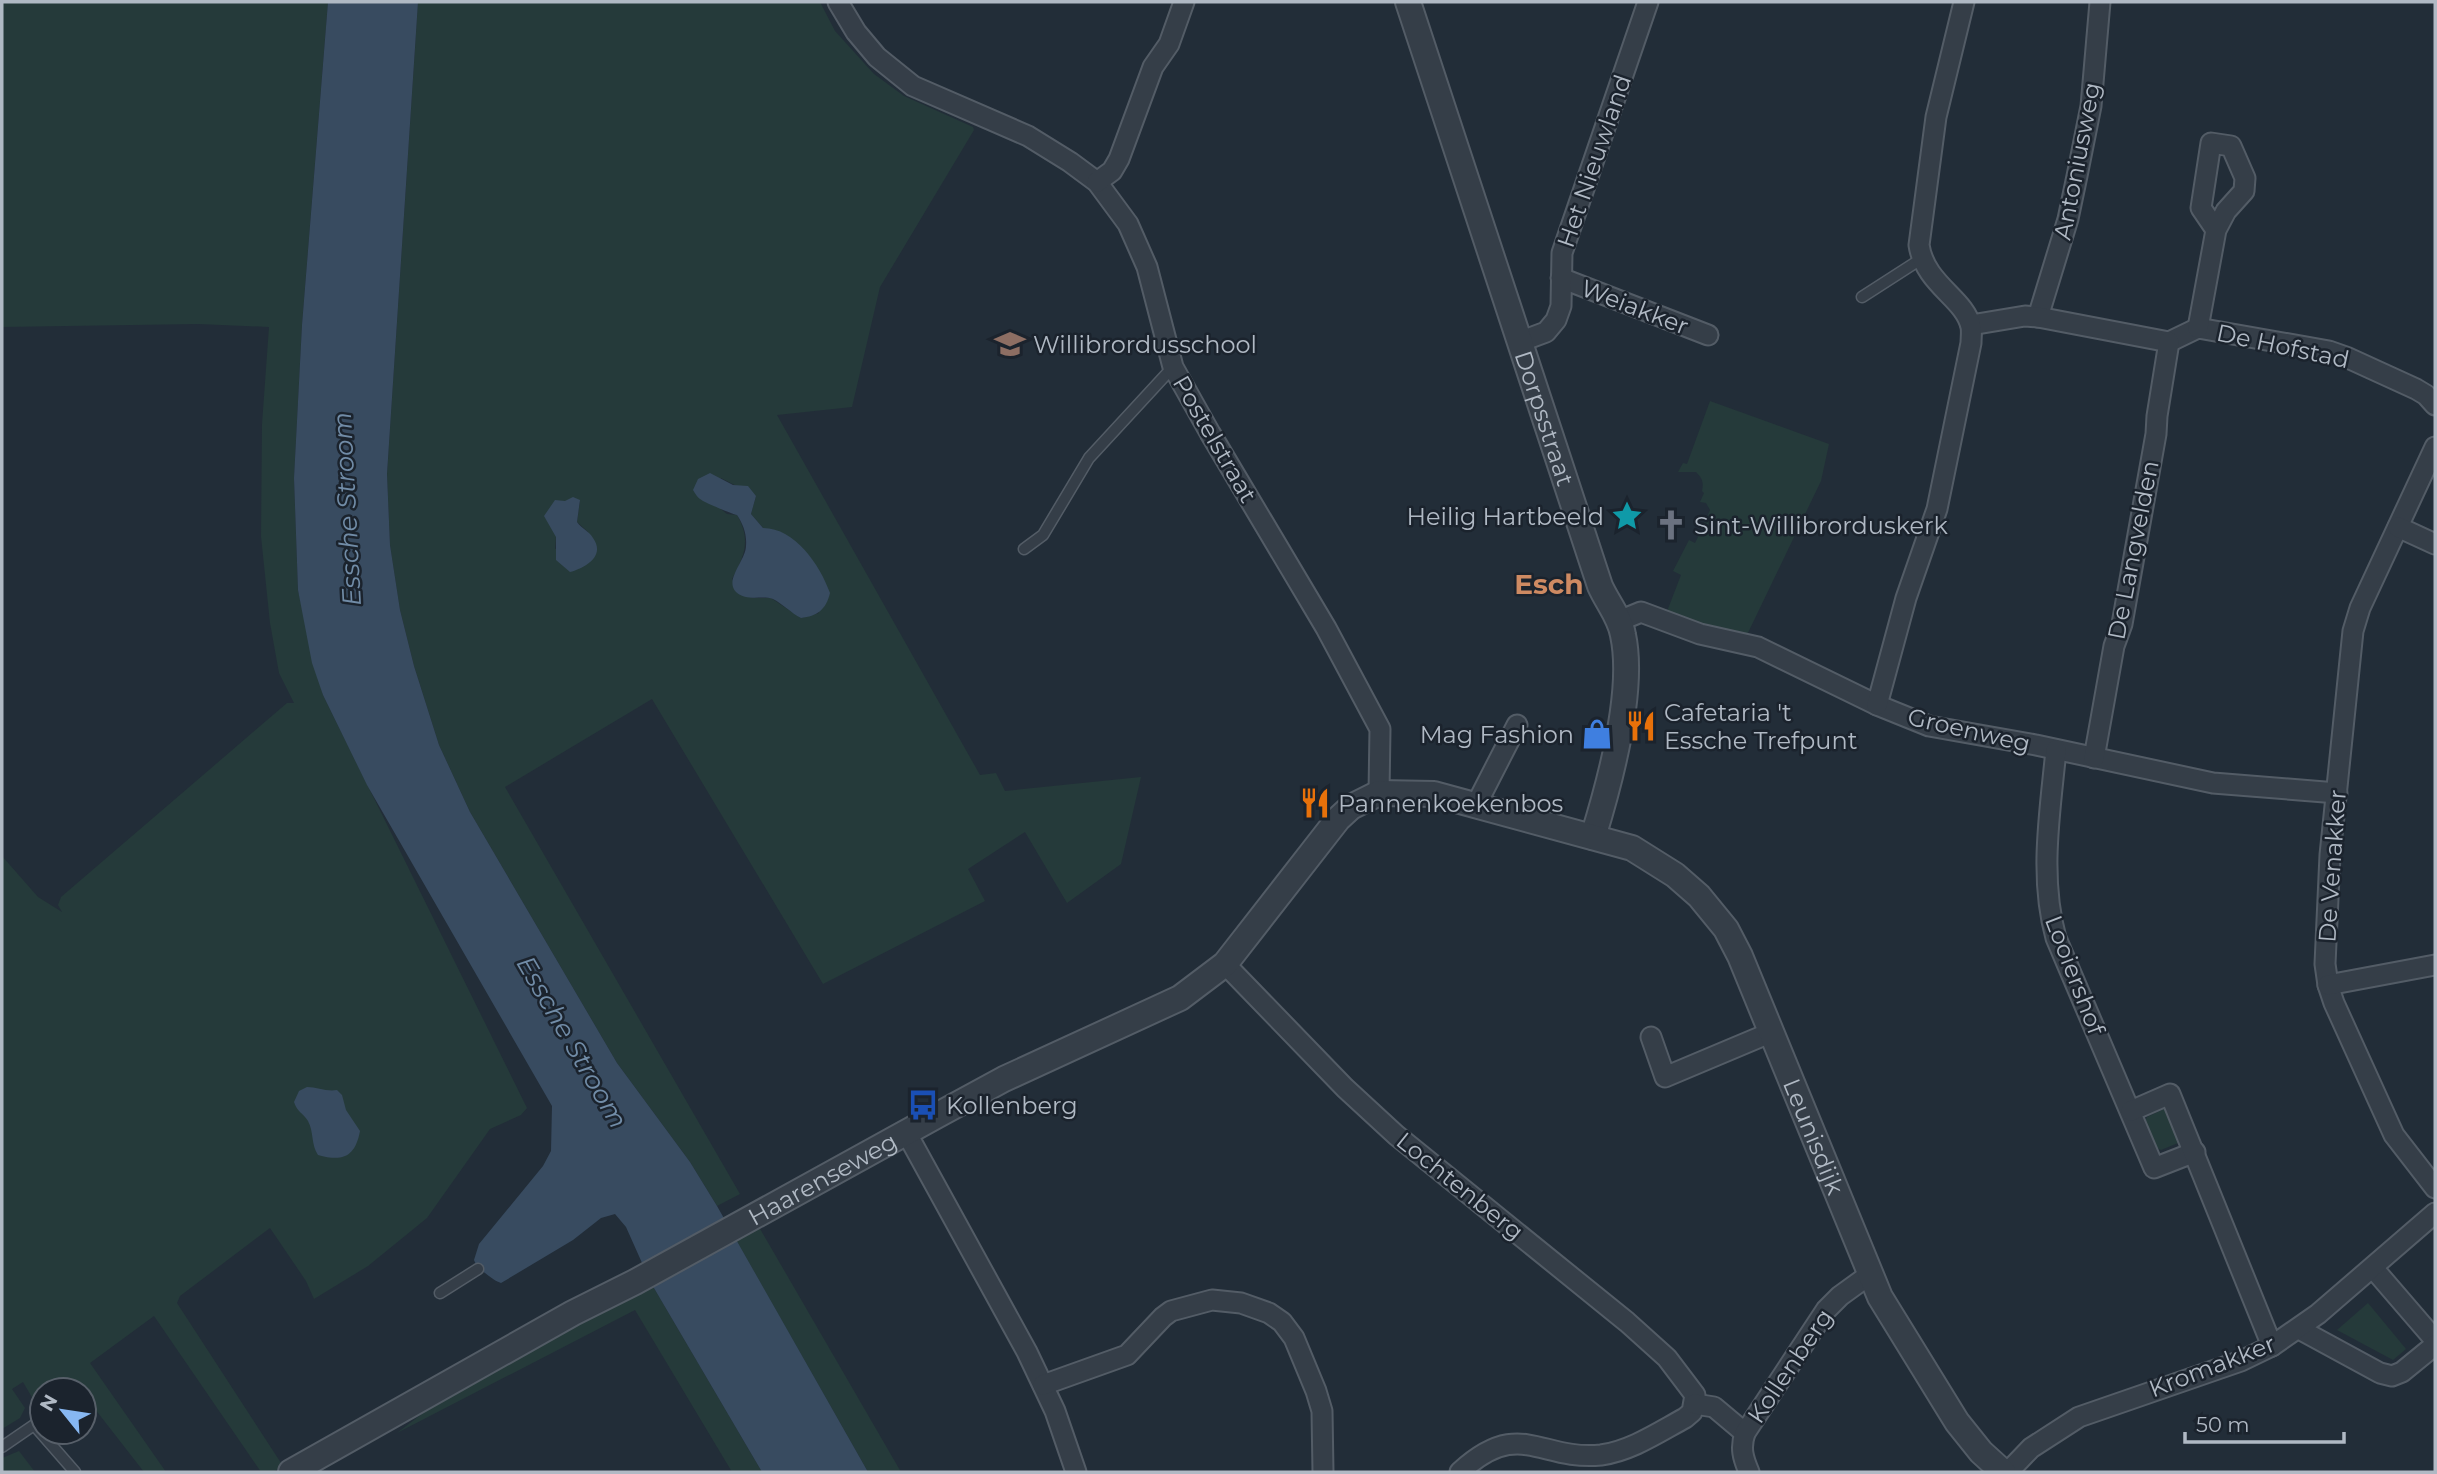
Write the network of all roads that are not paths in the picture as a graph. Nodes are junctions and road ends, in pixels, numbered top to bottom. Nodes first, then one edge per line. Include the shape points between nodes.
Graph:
1 (838, 2) edge
2 (1184, 2) edge
3 (1408, 2) edge
4 (1648, 2) edge
5 (1964, 2) edge
6 (2100, 2) edge
7 (1097, 182) junction
8 (2216, 230) dead end
9 (1921, 259) junction
10 (1561, 278) junction
11 (1862, 297) dead end
12 (2038, 317) junction
13 (1970, 325) junction
14 (2198, 328) junction
15 (1708, 335) dead end
16 (1519, 342) junction
17 (2169, 342) junction
18 (1174, 367) junction
19 (2431, 400) edge
20 (2435, 446) edge
21 (2399, 527) junction
22 (2435, 544) edge
23 (1024, 549) dead end
24 (1619, 621) junction
25 (1877, 705) junction
26 (1517, 725) dead end
27 (2056, 750) junction
28 (2094, 758) junction
29 (1379, 793) junction
30 (2337, 793) junction
31 (1476, 805) junction
32 (1593, 837) junction
33 (1225, 964) junction
34 (2435, 965) edge
35 (2328, 985) junction
36 (1772, 1032) junction
37 (1651, 1037) dead end
38 (2131, 1111) junction
39 (906, 1132) junction
40 (2195, 1152) junction
41 (2435, 1188) edge
42 (2435, 1213) edge
43 (2373, 1268) junction
44 (478, 1269) dead end
45 (1870, 1275) junction
46 (439, 1293) dead end
47 (2299, 1329) junction
48 (2435, 1343) edge
49 (2272, 1346) junction
50 (1043, 1385) junction
51 (1695, 1404) junction
52 (1745, 1433) junction
53 (2, 1447) edge
54 (75, 1472) edge
55 (291, 1472) edge
56 (1076, 1472) edge
57 (1323, 1472) edge
58 (1460, 1472) edge
59 (1749, 1472) edge
60 (2003, 1472) edge
61 (2008, 1472) edge

1 - 7 street, Postelstraat via 877,57 913,86 1028,136
2 - 7 street via 1169,44 1153,67 1119,159
3 - 16 street, Dorpsstraat
4 - 10 street, Het Nieuwland via 1562,253
5 - 9 street via 1936,117 1920,233
6 - 12 street, Antoniusweg via 2091,106 2066,229
7 - 18 street, Postelstraat via 1128,224 1147,267
8 - 14 street
9 - 11 lane
9 - 13 street
10 - 15 street, Weiakker
10 - 16 street, Het Nieuwland via 1556,320 1546,331
12 - 13 street
12 - 17 street
13 - 25 street via 1971,343 1937,509 1906,598
14 - 17 street, De Hofstad
14 - 19 street, De Hofstad via 2346,356
16 - 24 street, Dorpsstraat via 1600,586
17 - 28 street, De Langvelden via 2157,434
18 - 23 lane via 1089,458 1043,535
18 - 29 street, Postelstraat via 1372,712 1380,729
20 - 21 street, De Venakker
21 - 22 street
21 - 30 street, De Venakker via 2353,631
24 - 25 street, Groenweg via 1641,612 1700,634 1758,647
24 - 32 street, Dorpsstraat via 1626,652 1623,703 1614,765
25 - 27 street, Groenweg via 1928,726
26 - 31 street
27 - 28 street, Groenweg
27 - 38 street, Looiershof via 2046,870 2049,912
28 - 30 street, Groenweg via 2213,783
29 - 31 street via 1433,794
29 - 33 street, Haarenseweg via 1351,807 1338,820
30 - 35 street, De Venakker via 2330,855
31 - 32 street, Leunisdijk
32 - 36 street, Leunisdijk via 1632,848 1675,875 1699,897 1726,929
33 - 39 street, Haarenseweg via 1181,998 1004,1079
33 - 51 street, Lochtenberg via 1396,1135 1667,1358 1695,1395
34 - 35 street
35 - 41 street, De Venakker via 2394,1135
36 - 37 street via 1665,1077
36 - 45 street, Leunisdijk
38 - 40 street, Looiershof via 2154,1168
38 - 40 street via 2170,1094
39 - 50 street
39 - 55 street, Haarenseweg
40 - 49 street
42 - 43 street, Kromakker
43 - 47 street, Kromakker
43 - 48 street
44 - 46 lane
45 - 52 street, Kollenberg via 1826,1310
45 - 60 street, Leunisdijk via 1945,1405 1981,1452
47 - 48 street via 2392,1376
47 - 49 street, Kromakker
49 - 61 street, Kromakker via 2079,1417 2031,1448
50 - 56 street
50 - 57 street via 1127,1355 1171,1311 1212,1300 1241,1303 1269,1313 1294,1338 1322,1411
51 - 52 street, Kollenberg via 1714,1407
51 - 58 street via 1685,1418 1623,1450 1582,1455 1508,1444 1482,1454
52 - 59 street, Kollenberg via 1742,1457
53 - 54 lane via 34,1425

